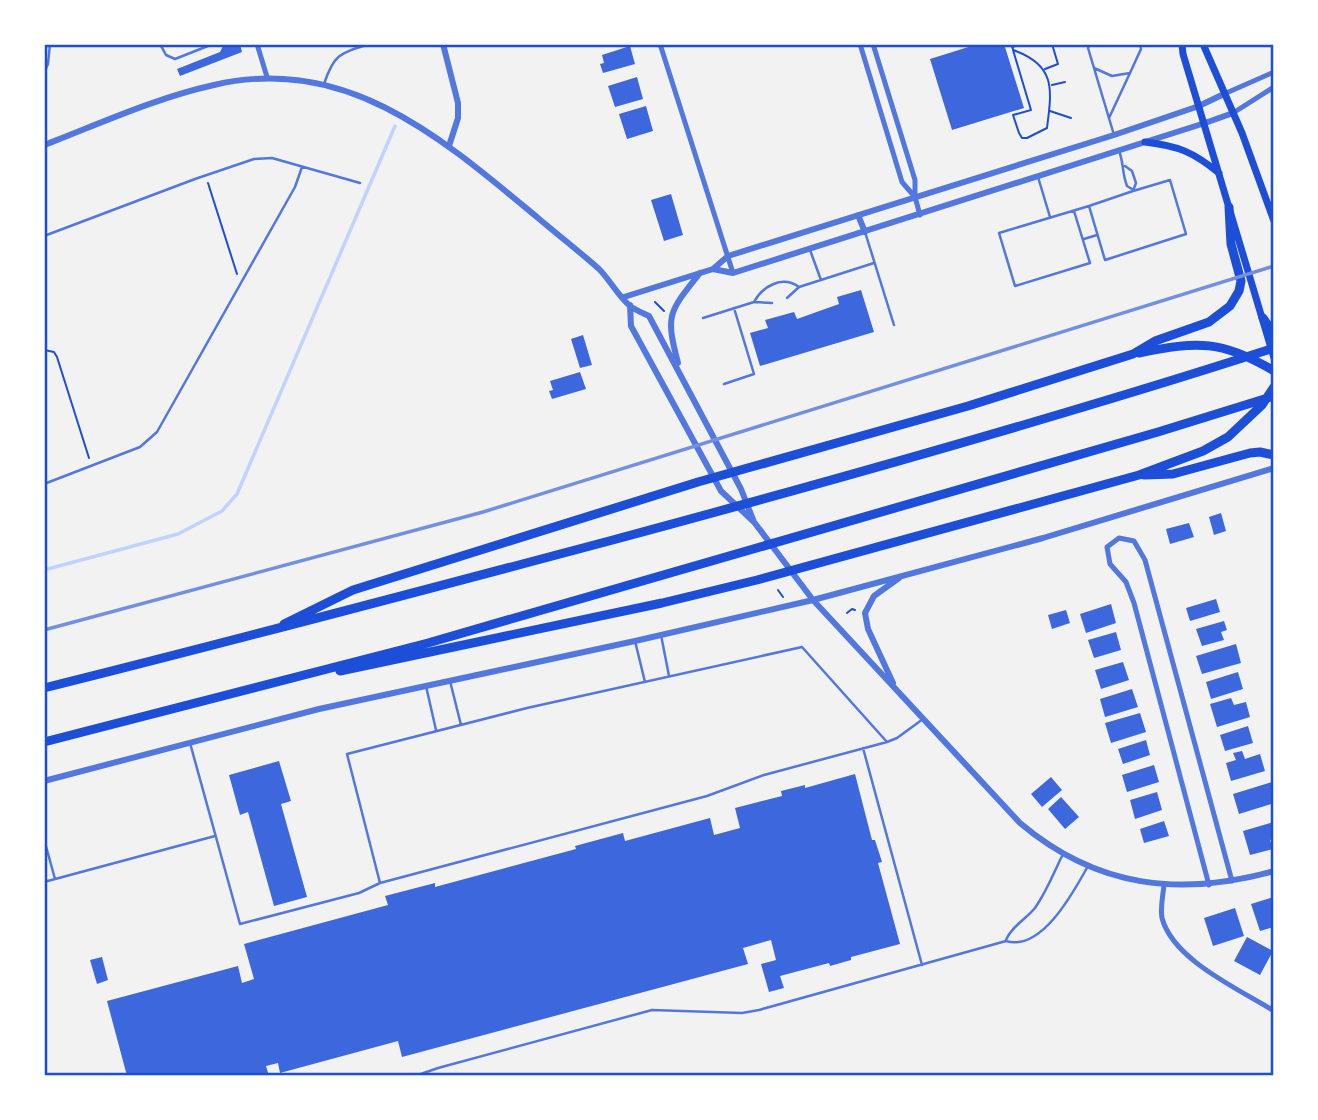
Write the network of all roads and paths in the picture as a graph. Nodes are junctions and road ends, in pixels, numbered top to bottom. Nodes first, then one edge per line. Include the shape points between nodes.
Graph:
1 (50, 44) edge
2 (160, 44) edge
3 (213, 44) edge
4 (257, 44) edge
5 (370, 44) edge
6 (443, 44) edge
7 (660, 44) edge
8 (860, 44) edge
9 (873, 44) edge
10 (1023, 44) edge
11 (1052, 44) edge
12 (1090, 44) edge
13 (1140, 44) edge
14 (1182, 44) edge
15 (1203, 44) edge
16 (1013, 50) junction
17 (1094, 68) junction
18 (1044, 69) junction
19 (1274, 72) edge
20 (44, 73) edge
21 (1130, 73) junction
22 (267, 77) junction
23 (1065, 82) dead end
24 (324, 85) junction
25 (1051, 85) junction
26 (1274, 87) edge
27 (1224, 94) junction
28 (1199, 106) junction
29 (1049, 111) junction
30 (1233, 113) junction
31 (1071, 118) dead end
32 (1109, 119) junction
33 (1205, 124) junction
34 (1114, 135) junction
35 (1145, 142) junction
36 (44, 145) edge
37 (449, 146) junction
38 (1119, 150) junction
39 (1125, 166) junction
40 (302, 167) junction
41 (1219, 173) junction
42 (205, 175) junction
43 (1038, 177) junction
44 (360, 183) dead end
45 (1133, 190) junction
46 (915, 197) junction
47 (1089, 206) junction
48 (1229, 207) junction
49 (1074, 211) junction
50 (858, 215) junction
51 (920, 215) junction
52 (1051, 218) junction
53 (1274, 221) edge
54 (865, 232) junction
55 (1097, 235) junction
56 (44, 236) edge
57 (1083, 240) junction
58 (810, 249) junction
59 (728, 256) junction
60 (874, 263) junction
61 (713, 269) junction
62 (699, 273) junction
63 (733, 273) junction
64 (821, 280) junction
65 (240, 285) junction
66 (799, 287) junction
67 (624, 298) junction
68 (787, 298) dead end
69 (655, 302) dead end
70 (754, 302) junction
71 (772, 303) dead end
72 (630, 305) junction
73 (660, 306) junction
74 (734, 308) junction
75 (654, 309) dead end
76 (665, 311) dead end
77 (704, 318) dead end
78 (1263, 318) junction
79 (894, 325) dead end
80 (1274, 334) edge
81 (1274, 348) edge
82 (44, 350) edge
83 (1133, 354) junction
84 (1274, 358) edge
85 (1274, 371) edge
86 (681, 375) junction
87 (724, 384) dead end
88 (1274, 387) edge
89 (1274, 396) edge
90 (1274, 455) edge
91 (92, 466) junction
92 (1274, 468) edge
93 (1139, 475) junction
94 (44, 484) edge
95 (754, 522) junction
96 (902, 576) junction
97 (778, 590) dead end
98 (783, 594) dead end
99 (813, 600) junction
100 (848, 603) dead end
101 (852, 609) junction
102 (859, 612) dead end
103 (847, 613) dead end
104 (267, 633) junction
105 (661, 635) junction
106 (635, 641) junction
107 (669, 677) junction
108 (450, 681) junction
109 (645, 682) junction
110 (426, 686) junction
111 (44, 688) edge
112 (244, 689) junction
113 (897, 691) junction
114 (923, 719) junction
115 (461, 725) junction
116 (436, 731) junction
117 (44, 742) edge
118 (189, 742) junction
119 (887, 742) junction
120 (863, 748) junction
121 (44, 781) edge
122 (215, 836) junction
123 (44, 839) edge
124 (1063, 854) junction
125 (1088, 866) junction
126 (1274, 870) edge
127 (55, 879) junction
128 (1233, 881) junction
129 (44, 882) edge
130 (380, 883) junction
131 (1164, 885) junction
132 (1209, 885) junction
133 (1006, 941) junction
134 (923, 965) junction
135 (1274, 1012) edge
136 (415, 1076) edge

1 - 20 lane
2 - 3 lane via 166,55 175,59
4 - 22 street
5 - 24 lane via 331,63
6 - 37 street via 458,103
7 - 59 street
8 - 46 street via 902,182
9 - 46 street via 915,180
10 - 16 path
11 - 18 path via 1058,64
12 - 17 lane
13 - 21 lane
14 - 28 main road
15 - 27 main road
16 - 18 path via 1031,56
16 - 29 path via 1031,110 1013,115 1023,138 1047,128
17 - 21 lane via 1112,76
17 - 32 lane
18 - 25 path
19 - 27 street
21 - 32 lane
22 - 24 street
22 - 36 street via 187,92
23 - 25 path
24 - 37 street via 397,112
25 - 29 path
26 - 30 street
27 - 28 street
27 - 30 main road
28 - 33 main road
28 - 34 street
29 - 31 path
30 - 33 street
30 - 53 main road
32 - 34 lane
33 - 35 street
33 - 41 main road
34 - 38 street
34 - 46 street
35 - 38 street
35 - 41 main road via 1181,147
37 - 67 street via 590,261
38 - 39 lane
38 - 43 street
39 - 45 lane via 1123,174
39 - 45 lane via 1136,183
40 - 42 lane via 260,158
40 - 44 lane
40 - 65 lane
41 - 48 main road
42 - 56 lane
42 - 65 path
43 - 51 street
43 - 52 lane
45 - 47 lane
45 - 55 lane via 1170,180 1186,234 1105,260
46 - 50 street
46 - 51 street
47 - 49 lane
47 - 55 lane
48 - 78 main road
48 - 83 highway via 1231,244 1241,281 1230,306 1209,322
49 - 52 lane
49 - 57 lane
50 - 54 street
50 - 59 street
51 - 54 street
52 - 57 lane via 999,233 1015,286 1090,263
54 - 58 street
54 - 60 lane
55 - 57 lane
58 - 63 street
58 - 64 lane
59 - 61 street
59 - 63 street
60 - 64 lane
60 - 79 lane
61 - 62 street
61 - 63 street
62 - 67 street
62 - 86 street via 670,317
64 - 66 lane
65 - 91 lane via 152,438
66 - 68 lane
66 - 70 lane via 792,282 775,284 759,293
67 - 72 street
69 - 73 path
70 - 71 lane
70 - 74 lane
72 - 86 street via 649,316
72 - 95 street via 631,326 721,491
73 - 75 path
73 - 76 path
74 - 77 lane
74 - 87 lane via 754,374
78 - 80 highway
78 - 84 main road
81 - 104 highway via 769,498
82 - 91 path via 57,357
83 - 85 highway via 1207,344
83 - 104 highway via 353,590
86 - 95 street
88 - 93 highway via 1228,437
89 - 112 highway via 428,643
90 - 93 highway via 1250,453 1173,474
91 - 94 lane
92 - 96 street
93 - 112 highway via 757,580
95 - 99 street
96 - 99 street
96 - 113 street via 874,596 865,613
97 - 98 path
99 - 105 street
99 - 113 street
100 - 101 path
101 - 102 path
101 - 103 path
104 - 111 highway
105 - 106 street
105 - 107 lane
106 - 108 street
106 - 109 lane
107 - 109 lane
107 - 119 lane via 802,647
108 - 110 street
108 - 115 lane
109 - 115 lane
110 - 116 lane
110 - 118 street
112 - 117 highway
113 - 114 street
114 - 119 lane
114 - 124 street via 1010,813
115 - 116 lane
116 - 130 lane via 347,754
118 - 121 street
118 - 122 lane
119 - 120 lane
120 - 130 lane via 707,796
120 - 134 lane
122 - 127 lane
122 - 130 lane via 240,924 359,893
123 - 127 lane
124 - 125 street
124 - 133 lane via 1044,894
125 - 131 street
125 - 133 lane via 1054,920 1022,941
126 - 128 street
127 - 129 lane
128 - 132 street
128 - 132 street via 1145,560 1134,541 1119,538 1107,547 1108,560 1126,582 1134,603
131 - 132 street
131 - 135 street via 1162,917 1176,946
133 - 134 lane
134 - 136 lane via 743,1013 652,1010

